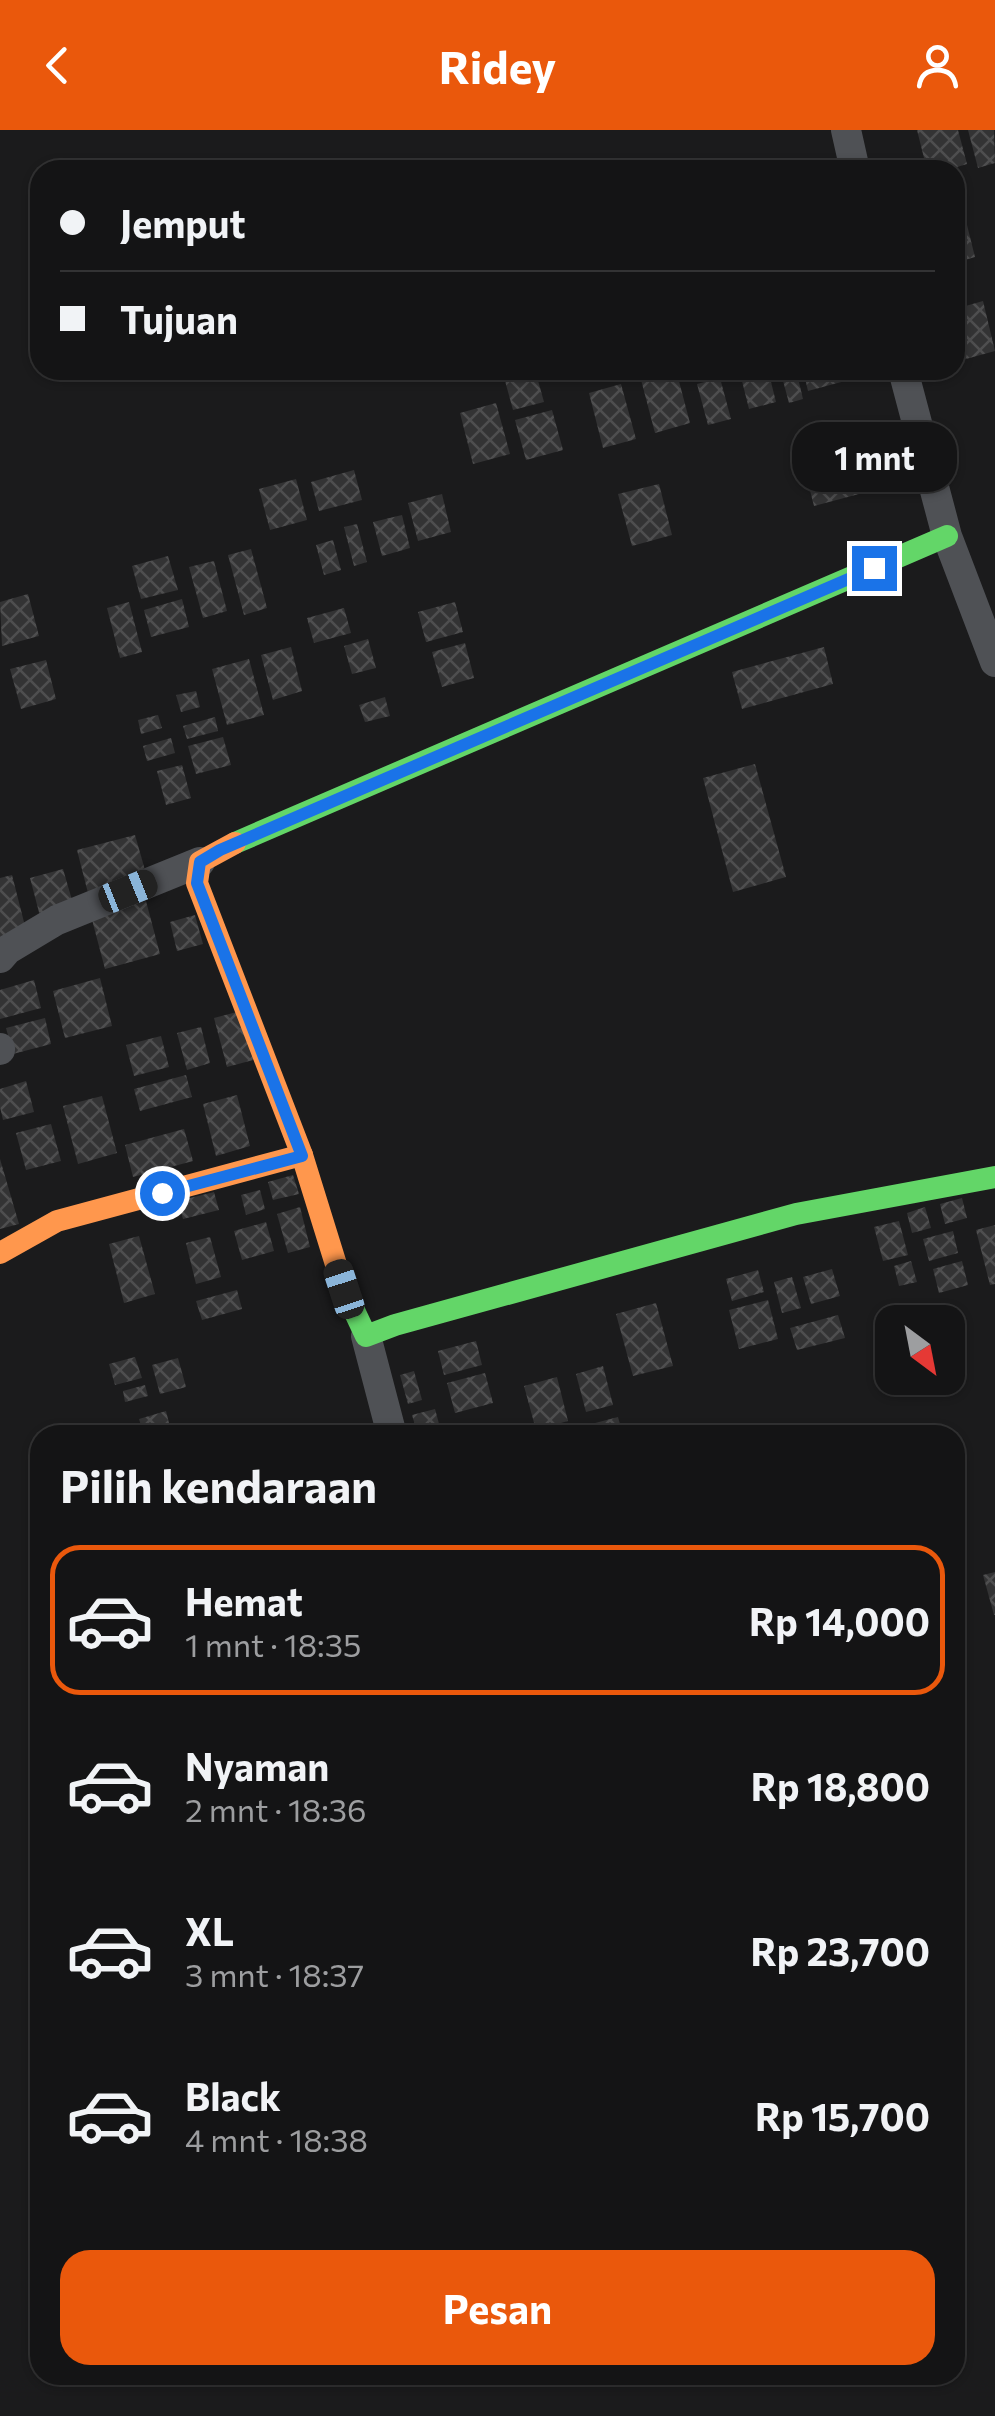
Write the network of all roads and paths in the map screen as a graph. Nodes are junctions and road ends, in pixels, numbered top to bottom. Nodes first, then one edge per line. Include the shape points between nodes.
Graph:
1 (846, 130) edge
2 (854, 160) edge
3 (906, 380) edge
4 (946, 536) junction
5 (995, 662) edge
6 (200, 862) junction
7 (0, 958) edge
8 (302, 1156) junction
9 (995, 1177) edge
10 (0, 1253) edge
11 (366, 1336) junction
12 (389, 1425) edge

1 - 2 street
3 - 4 street
4 - 5 street
4 - 6 street
6 - 7 street via 56,920
6 - 8 street via 197,883
8 - 10 street via 57,1221
8 - 11 street
9 - 11 street via 796,1214
11 - 12 street

